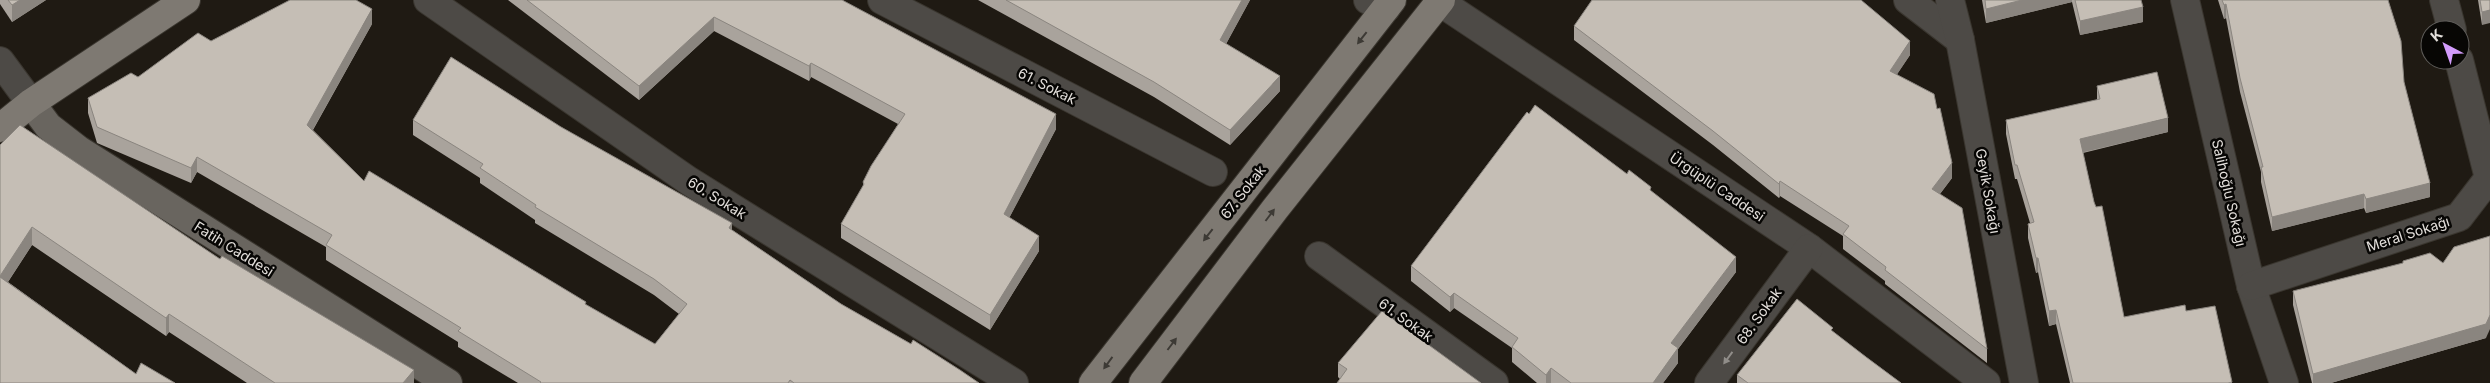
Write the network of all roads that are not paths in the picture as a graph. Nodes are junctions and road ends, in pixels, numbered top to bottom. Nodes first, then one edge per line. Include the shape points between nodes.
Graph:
1 (186, 0) edge
2 (428, 0) edge
3 (882, 0) edge
4 (1908, 0) edge
5 (1950, 0) edge
6 (2185, 0) edge
7 (2444, 0) edge
8 (1440, 1) edge
9 (1382, 3) edge
10 (2449, 20) edge
11 (1960, 40) junction
12 (0, 61) edge
13 (2462, 70) edge
14 (30, 102) junction
15 (0, 111) edge
16 (0, 128) edge
17 (1213, 172) dead end
18 (1808, 248) junction
19 (1319, 256) dead end
20 (2251, 286) junction
21 (448, 383) edge
22 (1014, 383) edge
23 (1093, 383) edge
24 (1143, 383) edge
25 (1494, 383) edge
26 (1709, 383) edge
27 (1986, 383) edge
28 (2024, 383) edge
29 (2284, 383) edge

1 - 14 main road
2 - 22 street, 60. Sokak via 689,181
3 - 17 street, 61. Sokak
4 - 11 street
5 - 11 street, Geyik Sokağı
6 - 20 street, Salihoğlu Sokağı
7 - 10 street
8 - 18 street, Ürgüplü Caddesi
24 -> 8 main road via 1275,209
9 -> 23 main road, 67. Sokak
11 - 28 street, Geyik Sokağı
12 - 14 street
13 - 20 street, Meral Sokağı via 2490,178 2459,217
14 - 15 main road
14 - 16 main road
14 - 21 street, Fatih Caddesi via 48,126 79,150
18 -> 26 street, 68. Sokak
18 - 27 street, Ürgüplü Caddesi
19 - 25 street, 61. Sokak
20 - 29 street, Salihoğlu Sokağı

